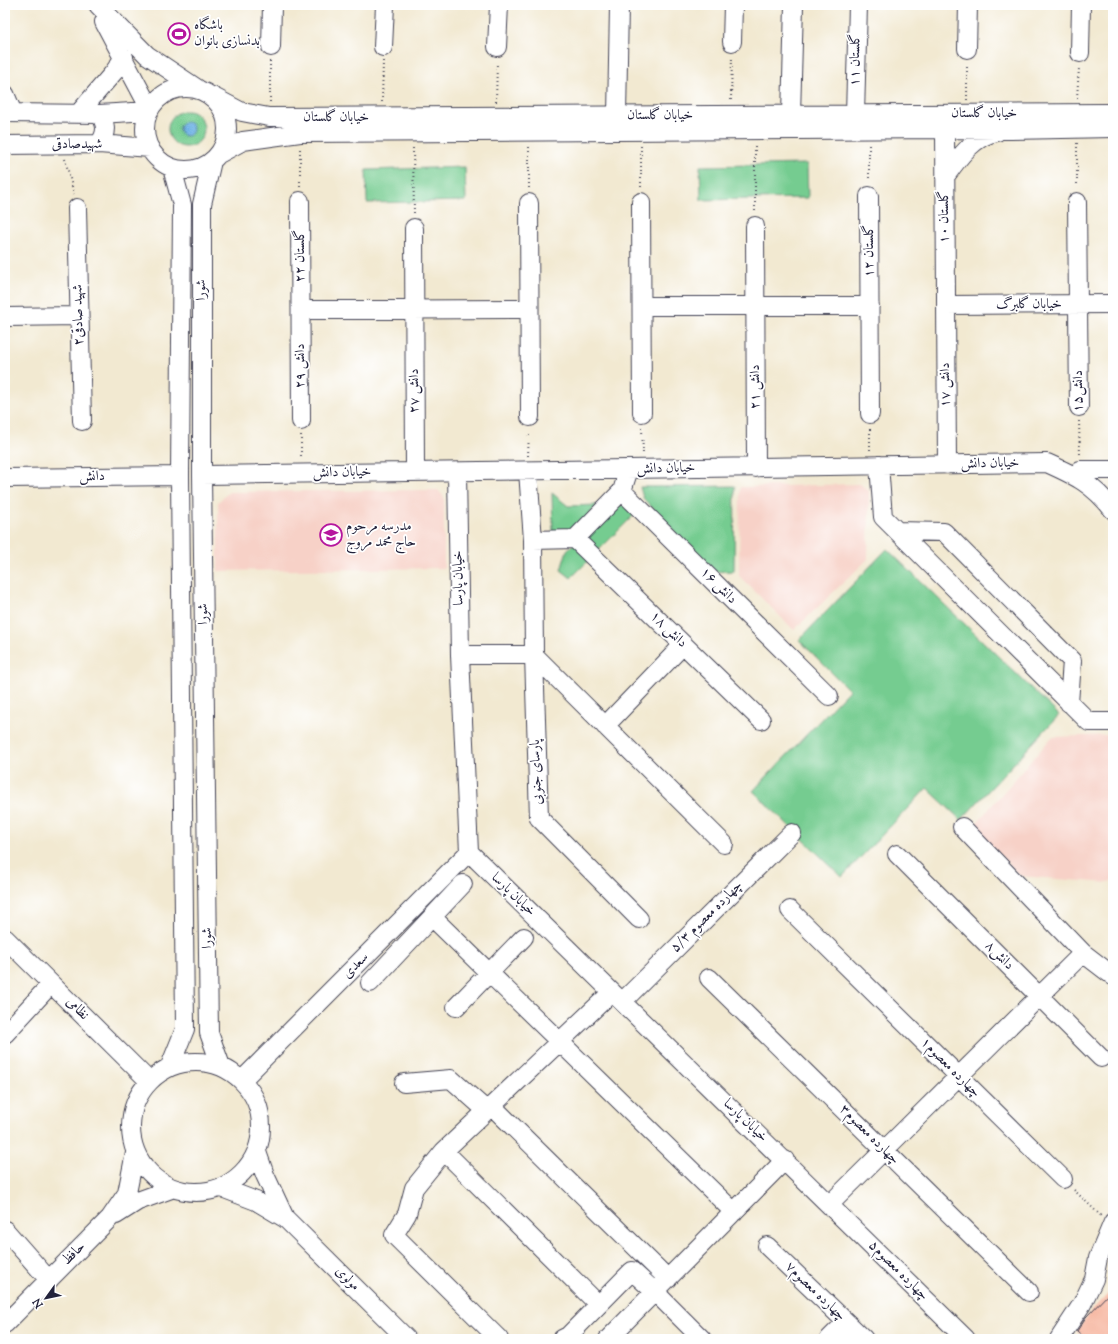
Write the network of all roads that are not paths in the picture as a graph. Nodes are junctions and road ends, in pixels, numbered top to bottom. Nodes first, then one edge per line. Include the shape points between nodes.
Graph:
1 (93, 5) edge
2 (98, 5) edge
3 (272, 5) edge
4 (384, 5) edge
5 (499, 5) edge
6 (619, 5) edge
7 (733, 5) edge
8 (794, 5) edge
9 (858, 5) edge
10 (968, 5) edge
11 (1081, 5) edge
12 (732, 42) road end
13 (271, 47) road end
14 (383, 47) road end
15 (497, 47) road end
16 (967, 49) road end
17 (1080, 53) road end
18 (124, 57) junction
19 (205, 93) junction
20 (5, 94) edge
21 (149, 110) junction
22 (9, 113) edge
23 (1113, 113) edge
24 (78, 114) junction
25 (99, 114) junction
26 (855, 114) junction
27 (791, 115) junction
28 (618, 116) junction
29 (1077, 121) junction
30 (1113, 128) edge
31 (944, 129) junction
32 (1011, 130) junction
33 (99, 144) junction
34 (5, 145) edge
35 (150, 148) junction
36 (215, 158) junction
37 (172, 168) junction
38 (945, 177) junction
39 (869, 196) road end
40 (300, 201) road end
41 (641, 202) road end
42 (1077, 202) road end
43 (529, 203) road end
44 (77, 208) road end
45 (755, 226) road end
46 (414, 228) road end
47 (1113, 304) edge
48 (946, 305) junction
49 (1078, 305) junction
50 (642, 306) junction
51 (756, 306) junction
52 (870, 306) junction
53 (528, 309) junction
54 (301, 310) junction
55 (414, 310) junction
56 (80, 316) junction
57 (5, 317) edge
58 (1079, 407) road end
59 (642, 413) road end
60 (870, 414) road end
61 (530, 417) road end
62 (82, 421) dead end
63 (301, 421) road end
64 (875, 465) junction
65 (947, 465) junction
66 (756, 468) junction
67 (636, 469) junction
68 (1080, 470) road end
69 (1113, 470) edge
70 (528, 471) junction
71 (415, 472) junction
72 (457, 472) junction
73 (202, 475) junction
74 (180, 476) junction
75 (5, 478) edge
76 (622, 491) junction
77 (1113, 510) edge
78 (897, 531) junction
79 (575, 539) junction
80 (533, 540) junction
81 (683, 645) junction
82 (460, 655) junction
83 (534, 655) junction
84 (829, 696) dead end
85 (1069, 703) junction
86 (761, 720) dead end
87 (1113, 722) edge
88 (605, 726) junction
89 (962, 827) dead end
90 (792, 833) dead end
91 (724, 844) dead end
92 (469, 852) junction
93 (897, 854) dead end
94 (464, 884) dead end
95 (790, 910) dead end
96 (432, 917) junction
97 (639, 919) dead end
98 (524, 936) dead end
99 (5, 938) edge
100 (1083, 952) junction
101 (489, 972) junction
102 (1113, 976) edge
103 (709, 978) dead end
104 (370, 983) dead end
105 (51, 984) junction
106 (1039, 996) junction
107 (617, 997) junction
108 (456, 1007) dead end
109 (185, 1031) junction
110 (209, 1033) junction
111 (5, 1034) edge
112 (560, 1041) junction
113 (1101, 1058) dead end
114 (170, 1066) junction
115 (221, 1066) junction
116 (959, 1076) junction
117 (148, 1080) junction
118 (242, 1080) junction
119 (404, 1083) dead end
120 (489, 1109) junction
121 (884, 1150) junction
122 (444, 1151) junction
123 (257, 1152) junction
124 (135, 1153) junction
125 (785, 1160) junction
126 (1063, 1179) road end
127 (171, 1188) junction
128 (222, 1188) junction
129 (830, 1204) junction
130 (734, 1212) junction
131 (110, 1218) junction
132 (285, 1218) junction
133 (1112, 1224) edge
134 (5, 1230) edge
135 (767, 1246) dead end
136 (1113, 1249) edge
137 (1094, 1279) junction
138 (49, 1280) junction
139 (661, 1286) junction
140 (1029, 1292) dead end
141 (598, 1304) junction
142 (846, 1322) junction
143 (5, 1324) edge
144 (407, 1339) edge
145 (499, 1339) edge
146 (562, 1339) edge
147 (608, 1339) edge
148 (702, 1339) edge
149 (829, 1339) edge
150 (864, 1339) edge
151 (966, 1339) edge
152 (1059, 1339) edge

1 - 18 street
2 - 19 street, خیابان گلستان via 147,55
3 - 13 street
4 - 14 street
5 - 15 street
6 - 28 street
7 - 12 street
8 - 27 street
9 - 26 street, گلستان ۱۱
10 - 16 street
11 - 17 street
18 - 21 street
18 - 24 street
19 - 21 street via 183,87 169,91 157,99
19 - 28 street, خیابان گلستان via 242,112 269,117
19 - 36 street via 222,109 227,124 226,140
20 - 22 street
21 - 25 street
21 - 35 street via 145,133
22 - 24 street
23 - 29 street, خیابان گلستان
24 - 25 street
25 - 33 street via 106,129
26 - 27 street, خیابان گلستان
26 - 29 street, خیابان گلستان via 967,114
27 - 28 street, خیابان گلستان
29 - 30 street, خیابان گلستان
29 - 32 street, خیابان گلستان
31 - 32 street, خیابان گلستان
31 - 36 street, خیابان گلستان via 300,134 243,141
31 - 38 street, گلستان ۱۰
32 - 38 street via 991,133 973,144
33 - 34 street, شهیدصادقی
33 - 35 street, شهیدصادقی
35 - 37 street via 160,161
36 - 37 street via 200,168
36 - 73 street, شورا via 202,204
37 - 74 street, شورا via 182,204
38 - 48 street, گلستان ۱۰
39 - 52 street, گلستان ۱۲
40 - 54 street, گلستان ۲۲
41 - 50 street
42 - 49 street, دانش۱۵
43 - 53 street
44 - 56 street, شهید صادقی۲
45 - 51 street, دانش ۲۱
46 - 55 street, دانش ۲۷
47 - 49 street, خیابان گلبرگ
48 - 49 street, خیابان گلبرگ
48 - 65 street, دانش ۱۷
49 - 58 street, دانش۱۵
50 - 51 street
50 - 59 street
51 - 52 street
51 - 66 street, دانش ۲۱
52 - 60 street, گلستان ۱۲
53 - 55 street
53 - 61 street
54 - 55 street
54 - 63 street, دانش ۲۹
55 - 71 street, دانش ۲۷
56 - 57 street
56 - 62 street, شهید صادقی۲
64 - 65 street, خیابان دانش
64 - 66 street, خیابان دانش
64 - 78 street via 883,518
65 - 77 street, خیابان دانش via 1047,463 1080,478 1102,496
66 - 67 street, خیابان دانش
67 - 70 street, خیابان دانش
67 - 76 street
68 - 69 street
70 - 72 street, خیابان دانش
70 - 80 street, پارسای جنوبی
71 - 72 street, خیابان دانش
71 - 73 street, خیابان دانش
72 - 82 street, خیابان پارسا
73 - 110 street, شورا
74 - 75 street, دانش
74 - 109 street, شورا
76 - 79 street
76 - 84 street, دانش ۱۶
78 - 85 street
78 - 85 street via 944,532 1072,660
79 - 80 street
79 - 81 street, دانش ۱۸
80 - 83 street, پارسای جنوبی
81 - 86 street, دانش ۱۸
81 - 88 street
82 - 83 street
82 - 92 street, خیابان پارسا
83 - 88 street
83 - 97 street, پارسای جنوبی via 539,818
85 - 87 street via 1089,722
88 - 91 street
89 - 100 street
90 - 107 street, چهارده معصوم ۵/۳
92 - 107 street, خیابان پارسا
92 - 118 street, سعدی
93 - 106 street, دانش۸
94 - 96 street
95 - 116 street, چهارده معصوم۱
96 - 101 street
96 - 104 street
98 - 101 street
99 - 105 street, نظامی
100 - 102 street
100 - 106 street
101 - 108 street
101 - 112 street
103 - 121 street, چهارده معصوم۳
105 - 111 street
105 - 117 street, نظامی
106 - 113 street, دانش۸
106 - 116 street
107 - 112 street, چهارده معصوم ۵/۳
107 - 125 street, خیابان پارسا
109 - 110 street via 197,1036
109 - 114 street, شورا
110 - 115 street, شورا
112 - 120 street, چهارده معصوم ۵/۳
112 - 130 street
114 - 115 street via 195,1061
114 - 117 street
115 - 118 street
116 - 121 street
116 - 126 street, چهارده معصوم۱
117 - 124 street via 134,1102 129,1127
118 - 123 street via 257,1101 261,1120
119 - 120 street via 451,1079
120 - 122 street, چهارده معصوم ۵/۳
120 - 139 street
121 - 129 street
121 - 140 street, چهارده معصوم۳
122 - 141 street
122 - 145 street, چهارده معصوم ۵/۳ via 414,1188 407,1214 394,1235
123 - 128 street via 243,1174
123 - 132 street
124 - 127 street via 149,1174
124 - 131 street via 127,1193
125 - 129 street, خیابان پارسا
125 - 130 street
127 - 128 street via 196,1194
127 - 131 street via 138,1201
128 - 132 street via 256,1201
129 - 151 street, چهارده معصوم۵
130 - 139 street
131 - 138 street, حافظ
132 - 144 street, مولوی
133 - 137 street via 1098,1258
134 - 138 street
135 - 142 street, چهارده معصوم۷
136 - 137 street via 1108,1262
137 - 152 street via 1082,1304
138 - 143 street, حافظ
139 - 141 street via 632,1271
139 - 147 street
139 - 148 street
141 - 146 street via 568,1336
142 - 149 street
142 - 150 street, چهارده معصوم۷

